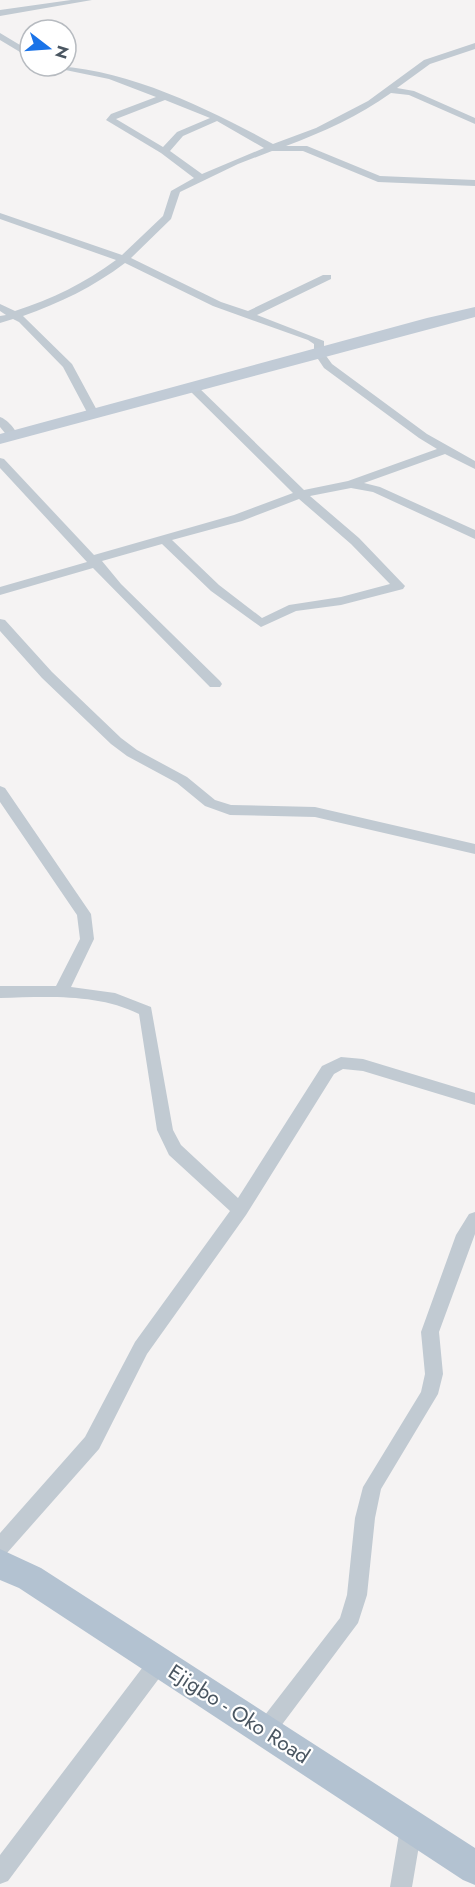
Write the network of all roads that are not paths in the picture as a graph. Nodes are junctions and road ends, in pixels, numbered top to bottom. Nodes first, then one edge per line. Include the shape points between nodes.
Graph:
1 (88, 0) edge
2 (0, 13) edge
3 (0, 36) edge
4 (475, 46) edge
5 (18, 47) edge
6 (78, 71) edge
7 (390, 90) junction
8 (165, 97) junction
9 (217, 118) junction
10 (475, 121) edge
11 (274, 149) junction
12 (164, 151) junction
13 (202, 179) junction
14 (475, 183) edge
15 (0, 216) edge
16 (124, 259) junction
17 (327, 277) dead end
18 (0, 307) edge
19 (475, 312) edge
20 (14, 314) junction
21 (249, 315) junction
22 (0, 320) edge
23 (319, 353) junction
24 (192, 387) junction
25 (93, 414) junction
26 (0, 420) edge
27 (7, 437) edge
28 (445, 450) junction
29 (0, 461) edge
30 (475, 466) edge
31 (351, 484) junction
32 (301, 494) junction
33 (475, 535) edge
34 (164, 539) junction
35 (95, 561) junction
36 (0, 591) edge
37 (0, 623) edge
38 (215, 684) dead end
39 (0, 791) edge
40 (475, 849) edge
41 (0, 992) edge
42 (60, 993) junction
43 (475, 1099) edge
44 (240, 1210) junction
45 (475, 1219) edge
46 (0, 1547) edge
47 (0, 1564) edge
48 (159, 1662) junction
49 (265, 1731) junction
50 (411, 1828) junction
51 (475, 1868) edge
52 (0, 1873) edge
53 (401, 1887) edge

1 - 2 street
3 - 5 street
4 - 7 street via 427,63
6 - 8 street via 111,77
7 - 10 street via 411,93
7 - 11 street via 319,130
8 - 9 street
8 - 12 street via 111,120
9 - 11 street
9 - 12 street via 180,134
11 - 13 street
11 - 14 street via 304,148 387,181
12 - 13 street
13 - 16 street via 174,193 168,217
15 - 16 street
16 - 20 street via 87,286
16 - 21 street
17 - 21 street
18 - 20 street
19 - 23 street
20 - 22 street
20 - 25 street via 75,374
21 - 23 street via 312,338 320,343
23 - 24 street
23 - 28 street via 328,366
24 - 25 street
24 - 32 street
25 - 27 street
26 - 27 street
28 - 30 street
28 - 31 street
29 - 35 street
31 - 32 street
31 - 33 street via 376,489
32 - 34 street via 238,518
32 - 34 street via 399,586 293,608 261,623 215,588
34 - 35 street
35 - 36 street
35 - 38 street
37 - 40 street via 116,741 182,780 210,803 237,810 315,812
39 - 42 street via 84,914 87,939
41 - 42 street
42 - 44 street via 85,994 137,1005 146,1011 165,1131 175,1150
43 - 44 street via 363,1065 341,1064 328,1070
44 - 46 street via 141,1348 92,1443
45 - 49 street via 465,1235 430,1332 434,1374 429,1394 372,1487 357,1595 348,1623
47 - 48 main road, Ejigbo - Oko Road via 30,1578
48 - 49 main road, Ejigbo - Oko Road
48 - 52 street
49 - 50 main road, Ejigbo - Oko Road
50 - 51 main road, Ejigbo - Oko Road
50 - 53 street

